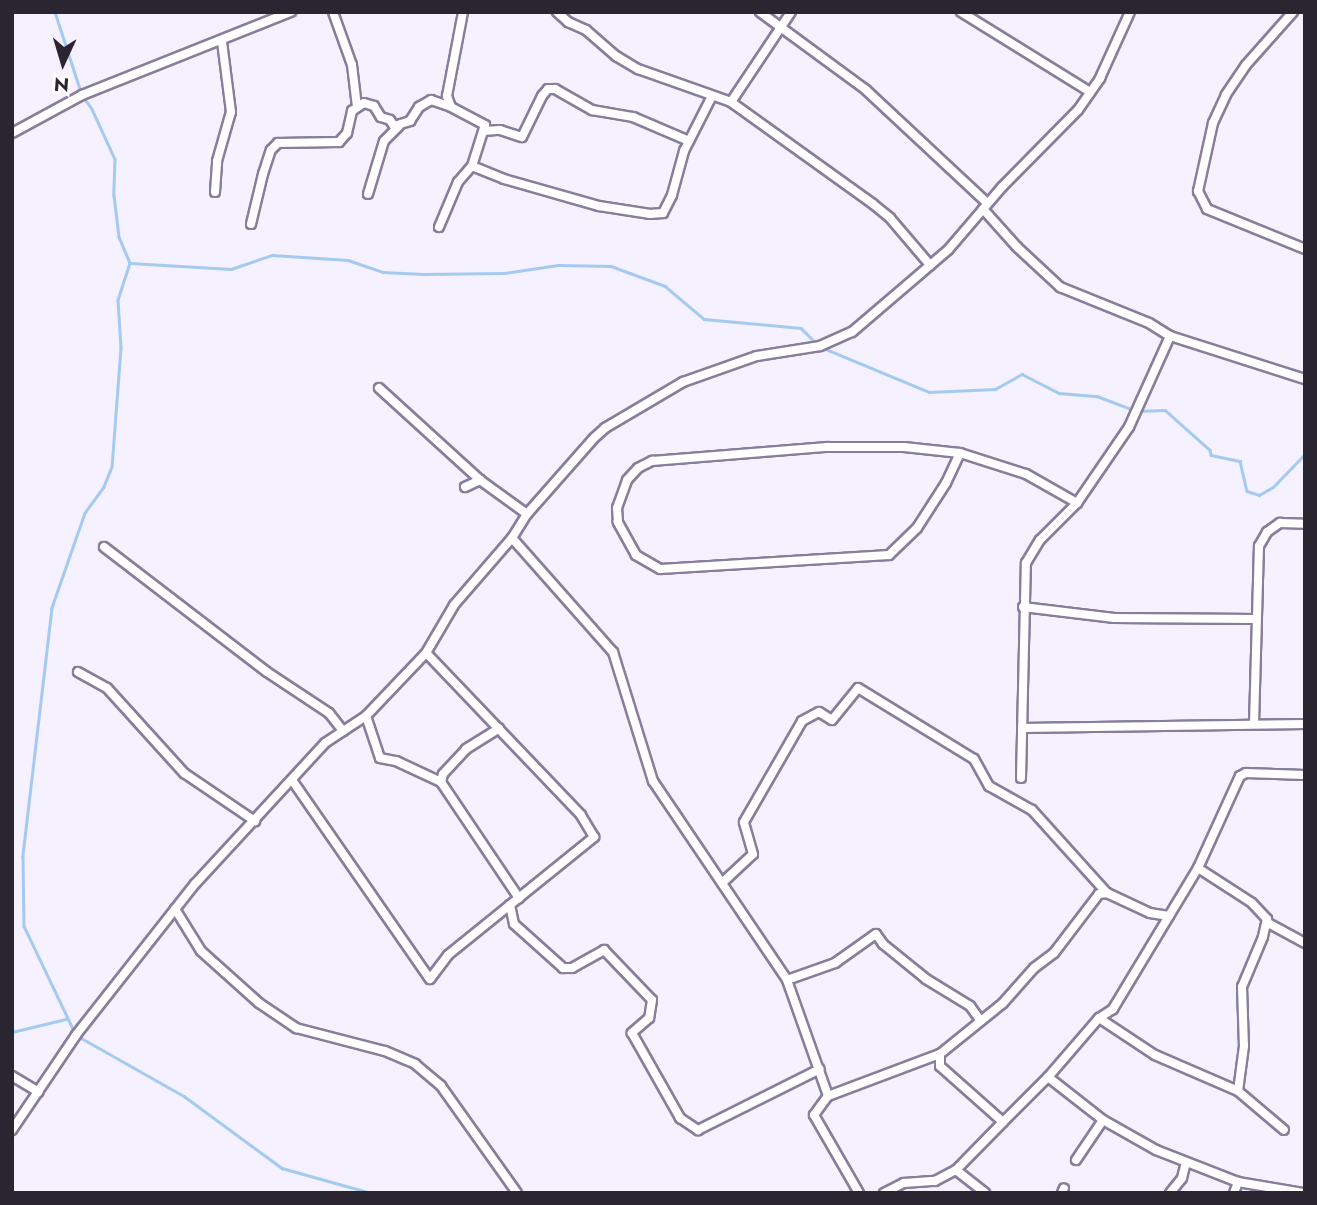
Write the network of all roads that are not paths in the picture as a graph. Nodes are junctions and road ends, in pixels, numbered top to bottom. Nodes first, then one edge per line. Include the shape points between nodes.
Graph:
1 (291, 12) edge
2 (333, 12) edge
3 (463, 12) edge
4 (557, 12) edge
5 (760, 12) edge
6 (791, 12) edge
7 (961, 12) edge
8 (1130, 12) edge
9 (1293, 12) edge
10 (780, 27) junction
11 (222, 42) junction
12 (1090, 92) junction
13 (712, 96) junction
14 (731, 102) junction
15 (357, 107) junction
16 (451, 107) junction
17 (402, 124) junction
18 (484, 131) junction
19 (12, 133) edge
20 (689, 141) junction
21 (472, 166) junction
22 (215, 192) dead end
23 (368, 194) dead end
24 (985, 206) junction
25 (251, 223) dead end
26 (439, 227) dead end
27 (1305, 249) edge
28 (930, 265) junction
29 (1170, 336) junction
30 (1305, 379) edge
31 (379, 388) dead end
32 (960, 453) junction
33 (480, 480) junction
34 (465, 487) dead end
35 (1077, 503) junction
36 (527, 514) junction
37 (1305, 524) edge
38 (512, 538) junction
39 (104, 547) dead end
40 (1023, 607) junction
41 (1256, 619) junction
42 (425, 653) junction
43 (79, 672) dead end
44 (366, 716) junction
45 (1254, 724) junction
46 (1305, 724) edge
47 (499, 727) junction
48 (1022, 729) junction
49 (344, 731) junction
50 (1305, 775) edge
51 (1021, 778) dead end
52 (292, 780) junction
53 (441, 782) junction
54 (255, 821) junction
55 (1198, 868) junction
56 (722, 883) junction
57 (1107, 892) junction
58 (519, 898) junction
59 (510, 905) junction
60 (175, 909) junction
61 (1169, 916) junction
62 (1268, 923) junction
63 (1305, 943) edge
64 (787, 980) junction
65 (1099, 1018) junction
66 (980, 1020) junction
67 (940, 1054) junction
68 (820, 1069) junction
69 (12, 1076) edge
70 (1048, 1077) junction
71 (1238, 1091) junction
72 (39, 1092) junction
73 (828, 1096) junction
74 (1103, 1120) junction
75 (1003, 1122) junction
76 (12, 1130) edge
77 (1284, 1130) dead end
78 (1076, 1160) dead end
79 (1186, 1162) junction
80 (956, 1170) junction
81 (1238, 1182) junction
82 (517, 1193) edge
83 (859, 1193) edge
84 (884, 1193) edge
85 (985, 1193) edge
86 (1170, 1193) edge
87 (1234, 1193) edge
88 (1303, 1193) edge

1 - 11 street
2 - 15 street via 352,65
3 - 16 street via 447,96
4 - 13 street via 638,69
5 - 10 street
6 - 10 street
7 - 12 street
8 - 12 street
9 - 27 street via 1226,95 1213,123 1198,191 1208,209
10 - 14 street
10 - 24 street via 866,90
11 - 19 street via 82,95
11 - 22 street via 231,112 217,161
12 - 24 street via 1050,141
13 - 14 street
13 - 20 street
14 - 28 street via 873,204
15 - 17 street via 364,103 374,106 394,126
15 - 25 street via 339,142 284,141 274,146
16 - 17 street via 431,100
16 - 18 street via 485,125
17 - 23 street via 384,141
18 - 20 street via 523,137 542,96 555,89 592,110 633,117
18 - 21 street
20 - 21 street via 663,213 599,206
21 - 26 street via 458,182
24 - 28 street
24 - 29 street via 1017,247 1060,287
28 - 36 street via 837,340 758,356 683,382 605,428
29 - 30 street
29 - 35 street via 1129,427
31 - 33 street
32 - 32 street via 917,528 888,555 660,569 636,555 618,522 617,508 627,480 652,461 827,447
32 - 35 street via 1026,474
33 - 34 street
33 - 36 street
35 - 40 street via 1031,551
36 - 38 street
37 - 41 street via 1280,523 1267,532 1259,546
38 - 42 street via 454,605
38 - 56 street via 613,652 653,781
39 - 49 street via 329,713
40 - 41 street via 1114,618
40 - 48 street
41 - 45 street
42 - 44 street
42 - 47 street
43 - 54 street via 107,688 184,773
44 - 49 street
44 - 53 street via 380,758
45 - 46 street
45 - 48 street
47 - 53 street via 466,749
47 - 58 street via 594,837
48 - 51 street
49 - 52 street via 325,743
50 - 55 street via 1240,776
52 - 54 street
52 - 59 street via 430,979 448,955
53 - 58 street
54 - 60 street
55 - 61 street
55 - 62 street via 1252,903
56 - 57 street via 753,854 744,822 802,721 819,712 832,720 858,688 974,759 989,786 1032,810
56 - 64 street
57 - 61 street via 1150,913
57 - 66 street via 1099,894 1054,953
58 - 59 street
59 - 68 street via 513,924 563,968 572,968 604,950 652,1000 649,1018 632,1033 680,1118 698,1130
60 - 72 street via 76,1035
60 - 82 street via 201,951 259,1003 296,1028 374,1047 415,1064 441,1086
61 - 65 street via 1113,1009
62 - 63 street
62 - 71 street via 1242,987 1244,1046
64 - 66 street via 835,963 876,934 926,978 970,1006
64 - 68 street
65 - 70 street
65 - 71 street via 1155,1055
66 - 67 street
67 - 73 street
67 - 75 street via 940,1066
68 - 73 street
69 - 72 street
70 - 74 street
70 - 75 street
71 - 77 street
72 - 76 street
73 - 83 street via 814,1115
74 - 78 street
74 - 79 street
75 - 80 street
79 - 81 street
79 - 86 street via 1182,1178
80 - 84 street via 935,1181 904,1183
80 - 85 street
81 - 87 street
81 - 88 street

